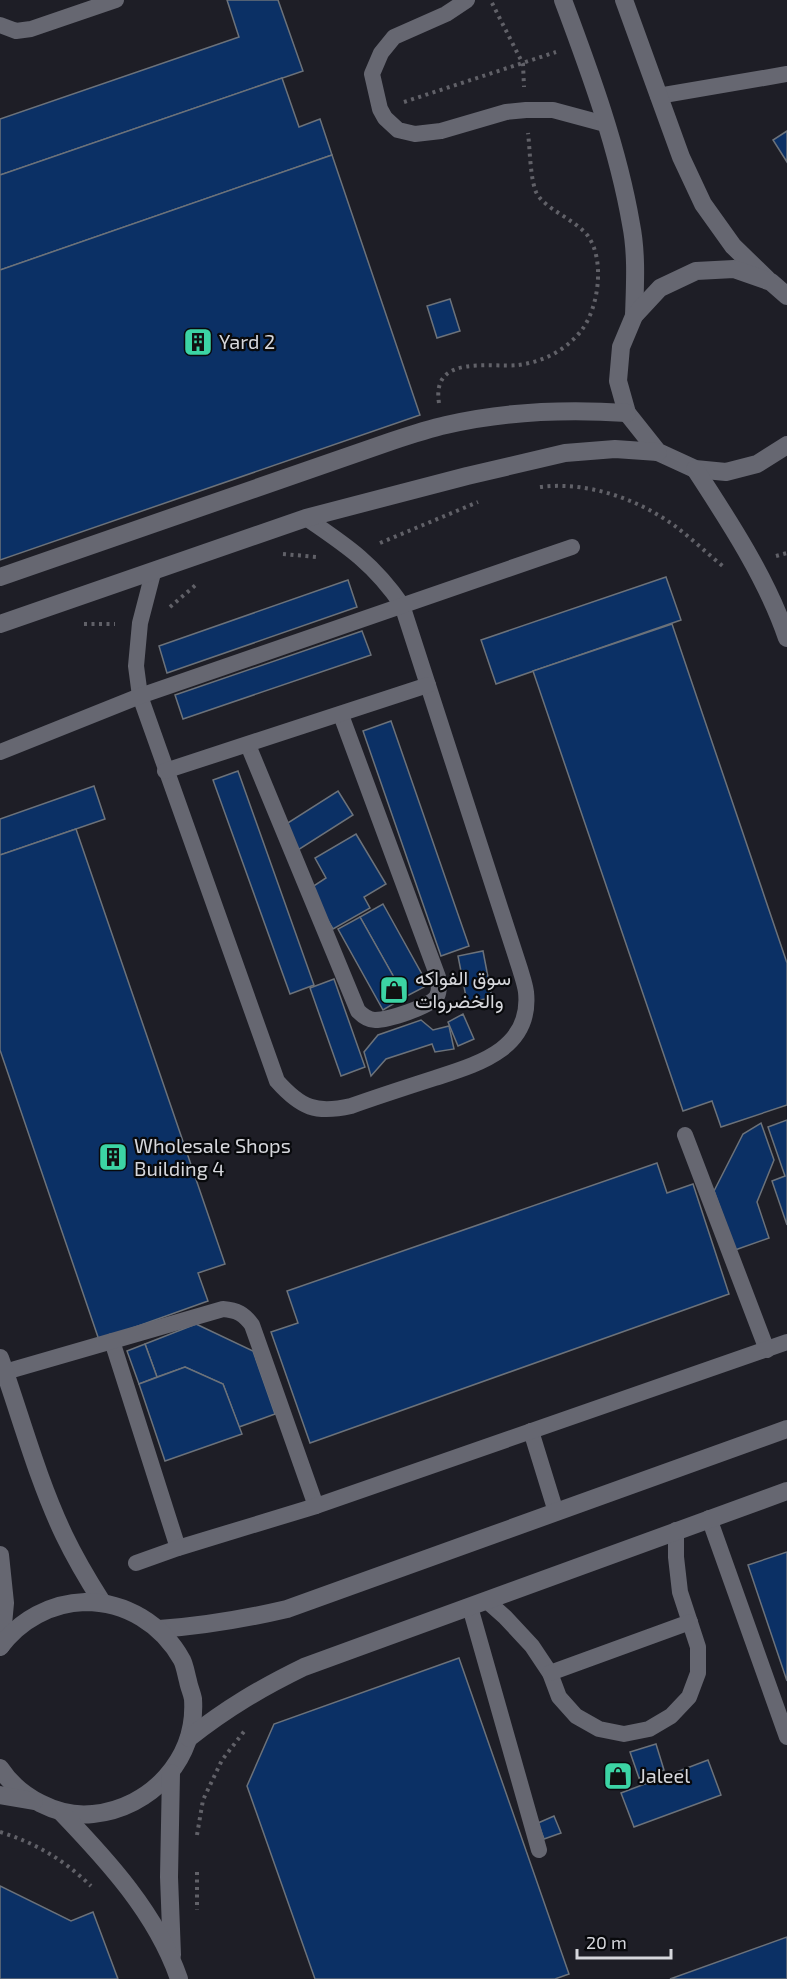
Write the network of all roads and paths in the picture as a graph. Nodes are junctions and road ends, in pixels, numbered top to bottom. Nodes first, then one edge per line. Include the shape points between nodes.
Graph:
1 (116, 0) edge
2 (467, 0) edge
3 (490, 0) edge
4 (563, 0) edge
5 (624, 0) edge
6 (0, 25) edge
7 (579, 44) junction
8 (523, 64) junction
9 (787, 74) edge
10 (658, 96) junction
11 (380, 109) junction
12 (526, 110) junction
13 (605, 124) junction
14 (771, 282) junction
15 (787, 296) edge
16 (634, 316) junction
17 (627, 413) junction
18 (446, 425) junction
19 (787, 445) edge
20 (658, 452) junction
21 (695, 469) junction
22 (467, 476) junction
23 (533, 488) dead end
24 (488, 498) dead end
25 (477, 502) junction
26 (306, 518) junction
27 (572, 547) dead end
28 (356, 553) junction
29 (280, 554) dead end
30 (730, 572) dead end
31 (153, 573) junction
32 (0, 578) edge
33 (204, 578) dead end
34 (402, 605) junction
35 (140, 623) junction
36 (0, 624) edge
37 (83, 624) dead end
38 (787, 638) edge
39 (428, 685) junction
40 (140, 696) junction
41 (341, 715) junction
42 (248, 745) junction
43 (0, 752) edge
44 (165, 771) junction
45 (685, 1135) dead end
46 (112, 1341) junction
47 (787, 1342) edge
48 (767, 1350) junction
49 (2, 1365) edge
50 (787, 1430) edge
51 (531, 1431) junction
52 (787, 1491) edge
53 (316, 1506) junction
54 (556, 1512) junction
55 (709, 1518) junction
56 (676, 1530) junction
57 (178, 1548) junction
58 (0, 1555) edge
59 (136, 1563) dead end
60 (102, 1602) junction
61 (478, 1604) junction
62 (690, 1622) junction
63 (159, 1629) junction
64 (0, 1647) edge
65 (550, 1673) junction
66 (249, 1725) dead end
67 (787, 1737) edge
68 (189, 1738) junction
69 (0, 1768) edge
70 (171, 1773) junction
71 (0, 1796) edge
72 (36, 1802) junction
73 (61, 1812) junction
74 (0, 1832) edge
75 (195, 1843) dead end
76 (539, 1850) dead end
77 (196, 1863) dead end
78 (96, 1890) dead end
79 (196, 1915) dead end
80 (172, 1960) junction
81 (179, 1979) edge

1 - 6 lane via 31,29 16,31
2 - 11 lane via 394,37 381,53 372,74
3 - 8 path
4 - 7 street
5 - 10 street
7 - 8 path
7 - 13 street
8 - 11 path
8 - 12 path
9 - 10 lane
10 - 14 street via 703,204 733,246
11 - 12 lane via 398,130 415,134
12 - 13 lane via 553,110
12 - 18 path via 536,191 546,205 588,236 596,259 598,284 593,308 582,330 564,348 543,360 518,365 477,364 446,375 439,385 439,401
13 - 16 street via 632,226 636,270
14 - 15 street
14 - 16 street via 734,269 696,271 660,288
16 - 17 street via 621,347 618,381
17 - 18 street via 537,412
17 - 20 street
18 - 32 street
19 - 21 street via 757,464 726,472
20 - 21 street
20 - 22 street via 615,449 565,453
21 - 38 street via 730,523 779,615
22 - 25 path
22 - 26 street
23 - 30 path via 579,487 645,507 675,526
24 - 25 path
25 - 28 path
26 - 28 lane
26 - 31 street
27 - 34 lane
28 - 29 path via 331,557
28 - 34 lane via 384,580
31 - 35 lane
31 - 36 street
33 - 35 path via 161,614
34 - 39 lane
34 - 40 lane
35 - 37 path
35 - 40 lane via 136,666
39 - 41 lane
39 - 44 lane via 520,969 526,992 525,1015 516,1036 500,1053 479,1064 372,1099 331,1110 310,1107 291,1097 277,1081
40 - 43 lane
40 - 44 lane
41 - 42 lane
41 - 42 lane via 438,977 437,996 422,1007 374,1020 358,1011
42 - 44 lane
45 - 48 lane
46 - 49 lane
46 - 53 lane via 223,1309 245,1315 252,1325
46 - 57 lane
47 - 48 lane
48 - 51 lane
49 - 60 street via 63,1534
50 - 54 street
51 - 53 lane
51 - 54 lane
52 - 55 street
53 - 57 lane
54 - 63 street via 287,1609 224,1623
55 - 56 street
55 - 67 lane
56 - 61 street
56 - 62 lane via 680,1593
57 - 59 lane
58 - 64 street via 5,1603
60 - 63 street via 133,1612
60 - 64 street via 73,1602 45,1610 20,1625
61 - 65 lane via 506,1617
61 - 68 street via 304,1666 263,1686
61 - 76 lane
62 - 65 lane
62 - 65 lane via 698,1647 698,1673 689,1697 671,1716 649,1729 624,1734 598,1730 576,1716 559,1697
63 - 68 street via 182,1661 193,1699
66 - 75 path via 222,1760 203,1800
68 - 70 street
69 - 72 street via 8,1780
70 - 73 street via 148,1794 122,1809 92,1814
70 - 80 street
71 - 72 street
72 - 73 street
73 - 80 street via 128,1889
74 - 78 path via 49,1852
77 - 79 path
80 - 81 street

